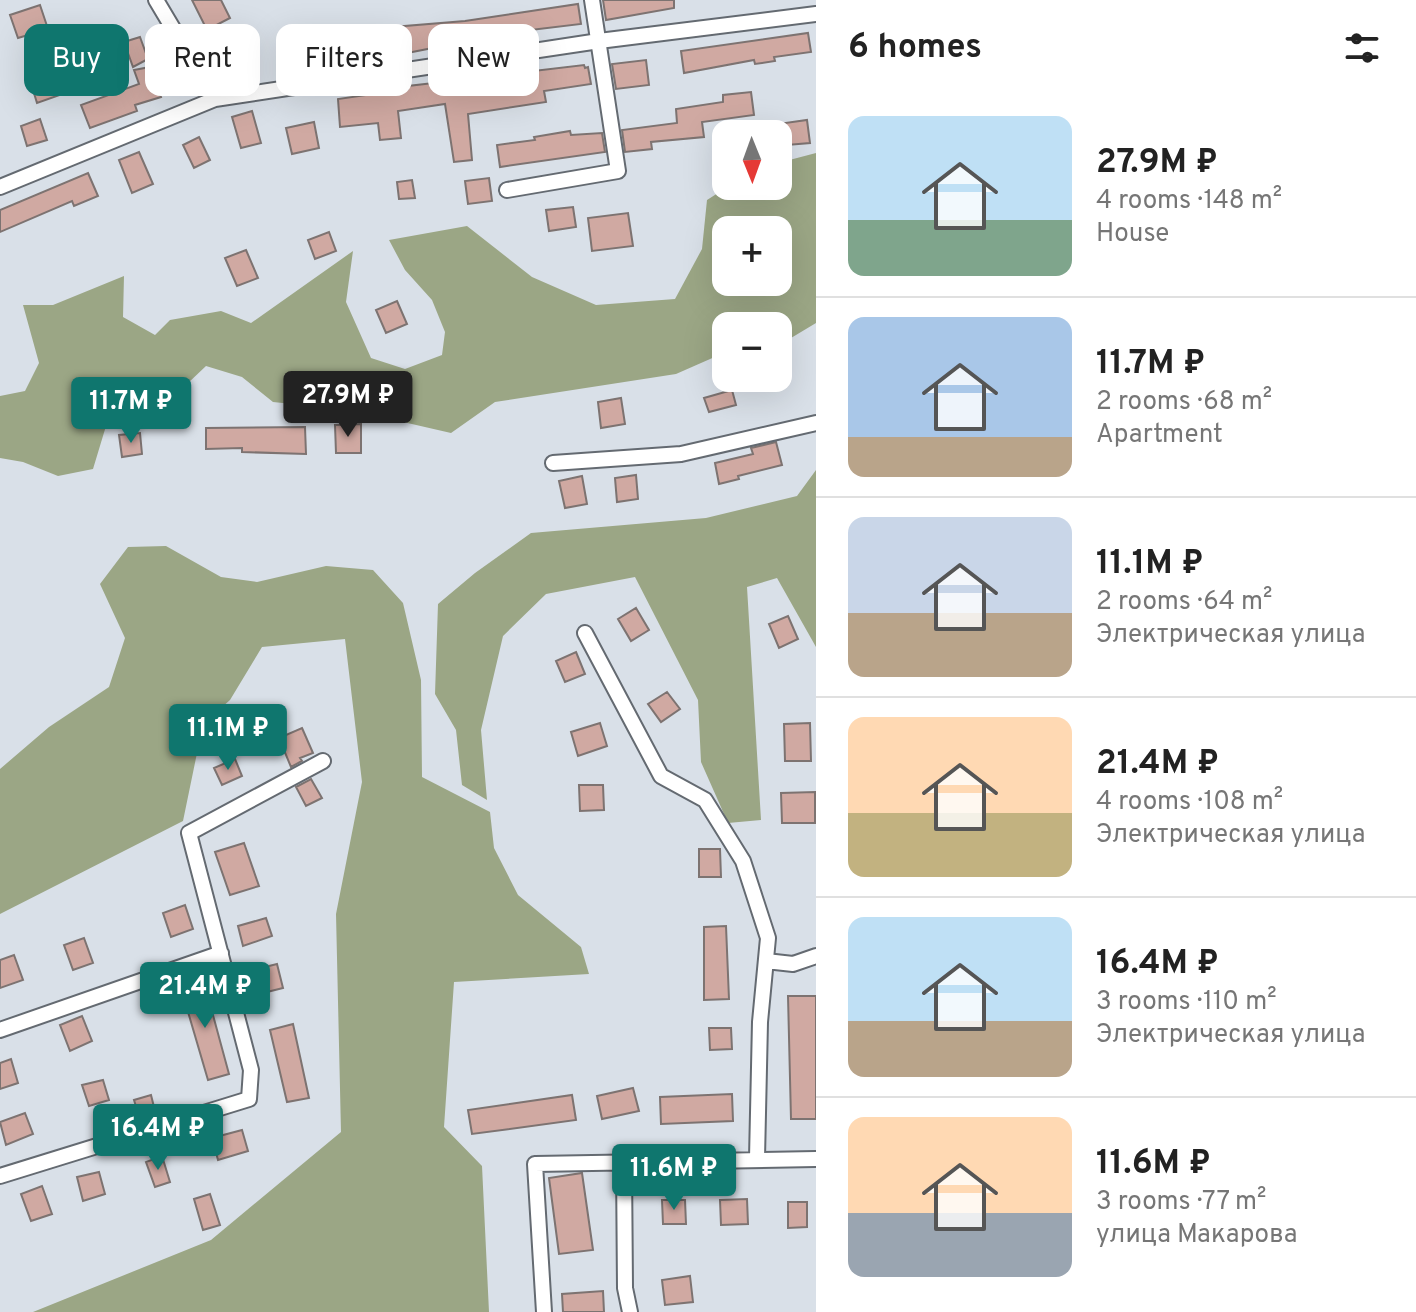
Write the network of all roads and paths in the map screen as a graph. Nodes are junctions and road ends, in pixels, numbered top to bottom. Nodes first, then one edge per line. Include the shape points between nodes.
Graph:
1 (156, 0) edge
2 (592, 0) edge
3 (814, 14) edge
4 (816, 30) edge
5 (599, 41) junction
6 (215, 99) junction
7 (0, 187) edge
8 (507, 190) dead end
9 (816, 423) edge
10 (553, 463) dead end
11 (585, 633) dead end
12 (323, 761) dead end
13 (221, 953) junction
14 (816, 956) edge
15 (766, 961) junction
16 (0, 1030) edge
17 (757, 1158) junction
18 (816, 1159) edge
19 (624, 1164) junction
20 (0, 1176) edge
21 (544, 1312) edge
22 (630, 1312) edge

1 - 6 street
2 - 5 street
3 - 4 street
3 - 5 street
5 - 6 street
5 - 8 street via 618,171
6 - 7 street
9 - 10 street via 681,454
11 - 15 street via 661,776 705,800 743,861 768,938
12 - 13 street via 189,833
13 - 16 street
13 - 20 street via 251,1070 249,1099
14 - 15 street via 793,964
15 - 17 street
17 - 18 street
17 - 19 street
19 - 21 street via 535,1164
19 - 22 street via 625,1288

